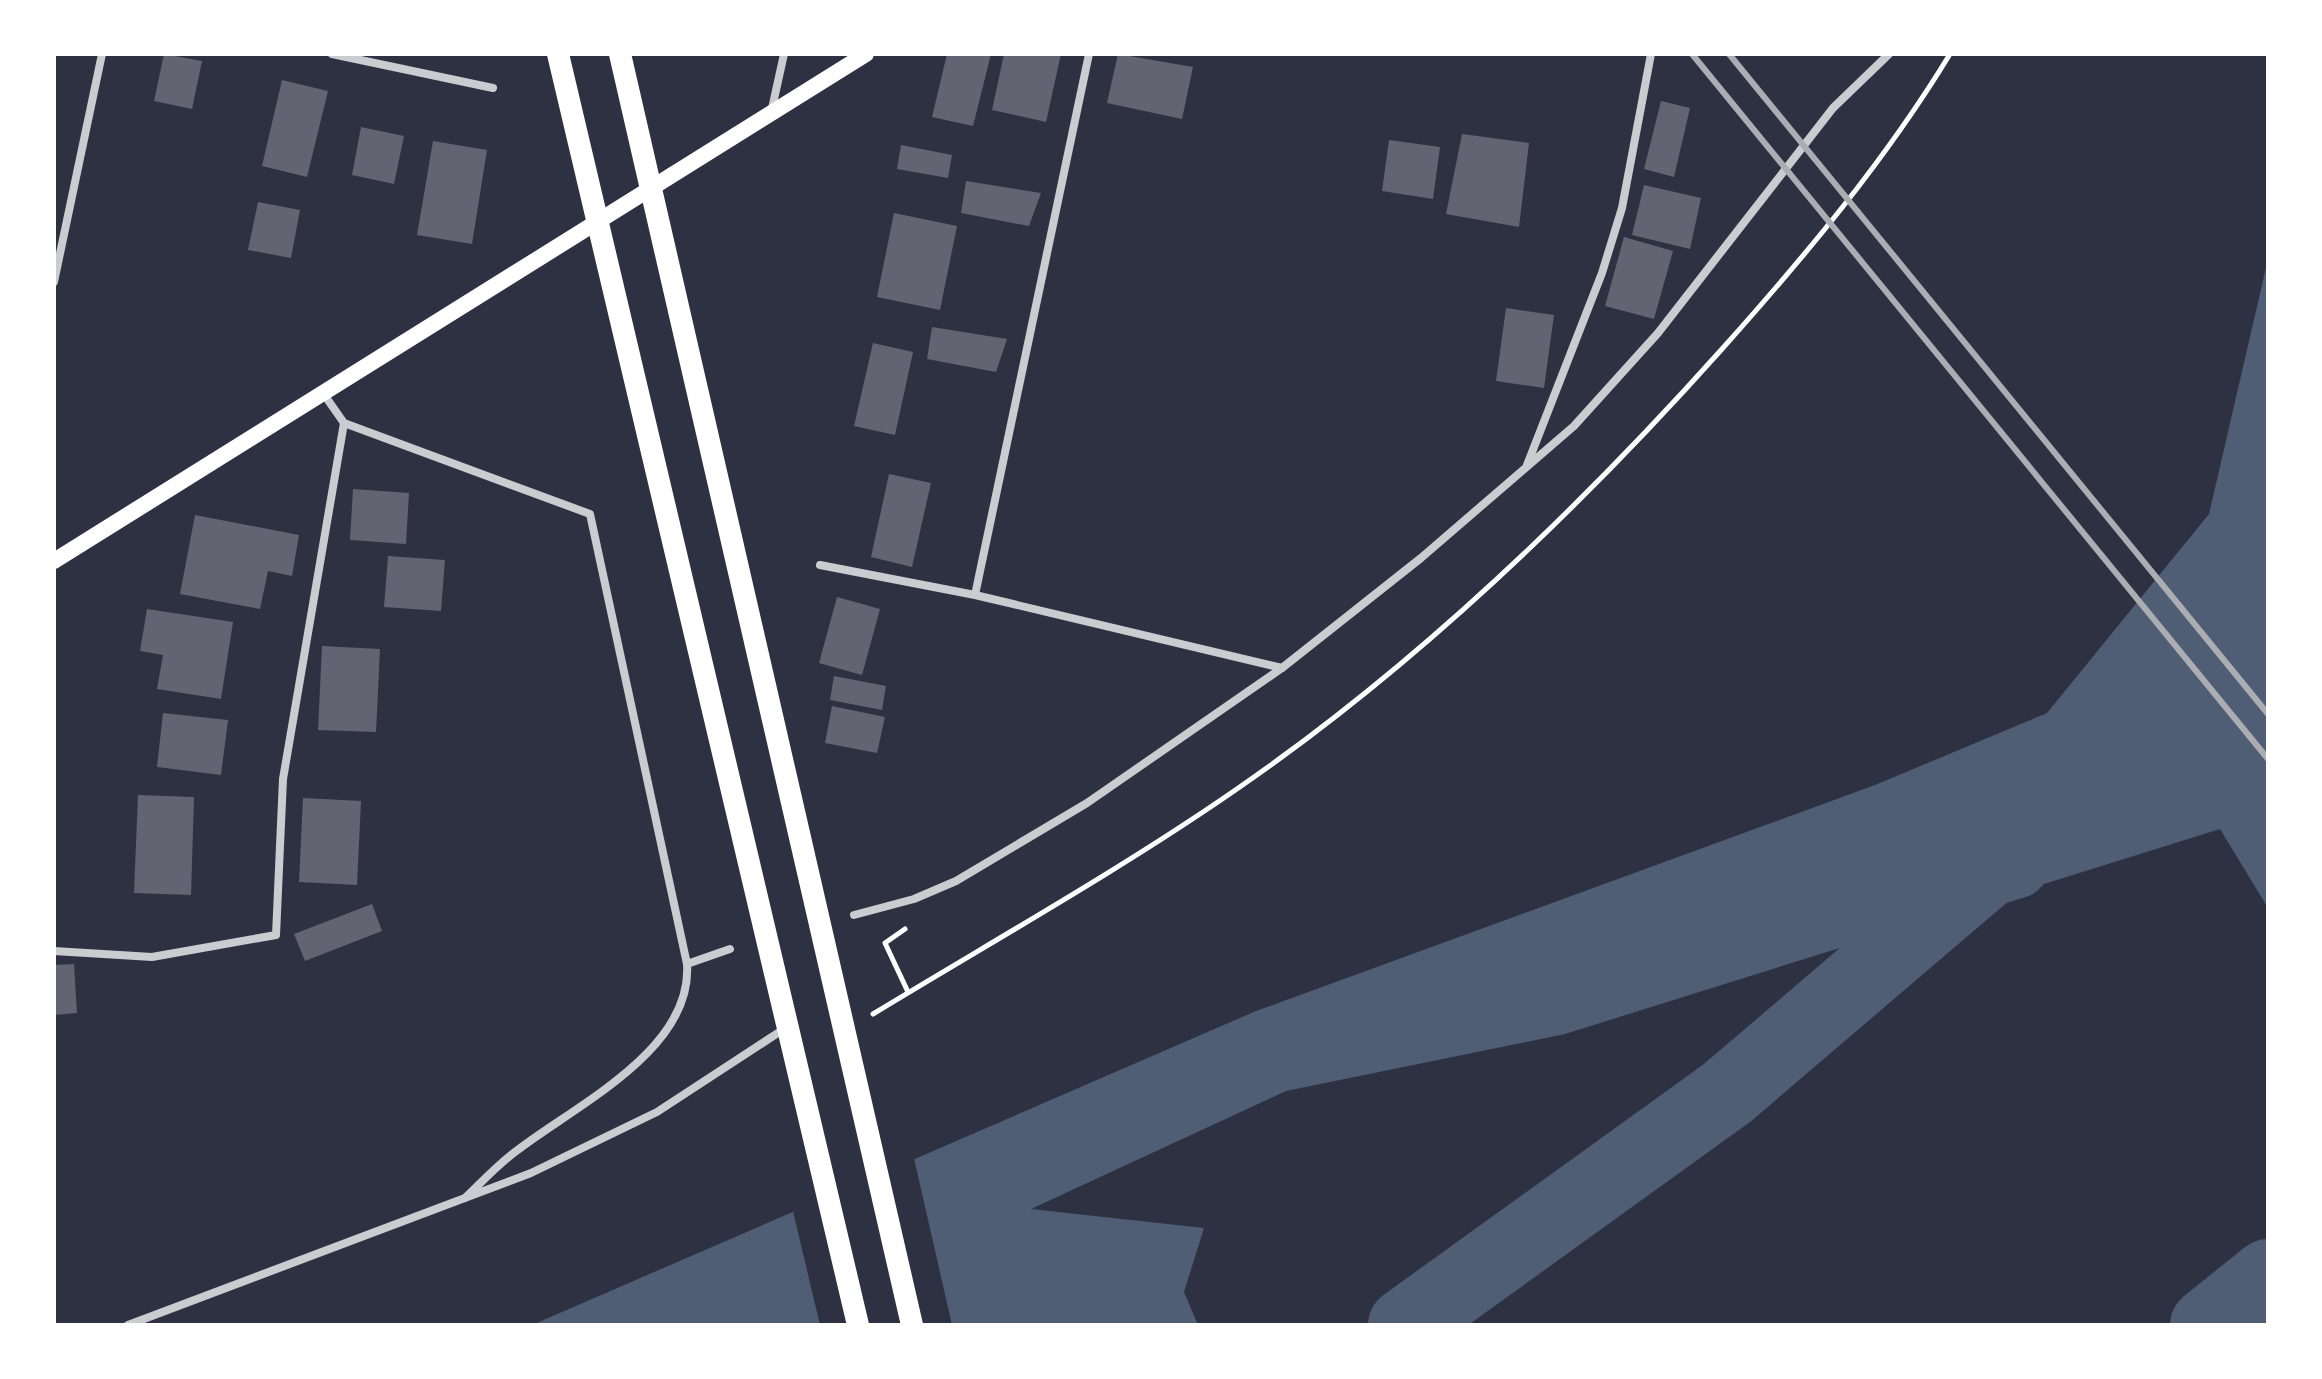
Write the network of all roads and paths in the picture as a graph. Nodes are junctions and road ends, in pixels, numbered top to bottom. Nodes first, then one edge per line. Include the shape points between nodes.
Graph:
1 (102, 54) edge
2 (332, 54) edge
3 (558, 54) edge
4 (620, 54) edge
5 (784, 54) edge
6 (866, 54) edge
7 (1089, 54) edge
8 (1651, 54) edge
9 (1889, 54) edge
10 (1950, 54) edge
11 (493, 88) dead end
12 (771, 113) junction
13 (653, 187) junction
14 (596, 222) junction
15 (54, 282) edge
16 (323, 393) junction
17 (344, 423) junction
18 (1525, 470) junction
19 (54, 561) edge
20 (820, 565) dead end
21 (975, 595) junction
22 (1282, 668) junction
23 (854, 915) dead end
24 (916, 921) dead end
25 (730, 949) dead end
26 (54, 951) edge
27 (687, 964) junction
28 (908, 992) junction
29 (868, 1016) dead end
30 (788, 1026) junction
31 (461, 1202) junction
32 (128, 1325) edge
33 (858, 1325) edge
34 (912, 1325) edge

1 - 15 street
2 - 11 street
3 - 14 highway
4 - 13 highway
5 - 12 street
6 - 12 main road
7 - 21 street
8 - 18 street via 1622,208
9 - 18 street via 1833,108 1658,333 1574,426
10 - 28 path via 1872,171 1815,243 1551,530 1465,607 1235,790
12 - 13 main road
13 - 14 main road
13 - 34 highway
14 - 16 main road
14 - 30 highway
16 - 17 street
16 - 19 main road
17 - 26 street via 283,779 276,935 152,957
17 - 27 street via 590,514
18 - 22 street
20 - 21 street
21 - 22 street
22 - 23 street via 1100,795 956,881
24 - 28 path via 885,943
25 - 27 street
27 - 31 street via 689,983 682,1009 668,1031 609,1084 516,1151
28 - 29 path
30 - 31 street via 702,1085 616,1134
30 - 33 highway
31 - 32 street

